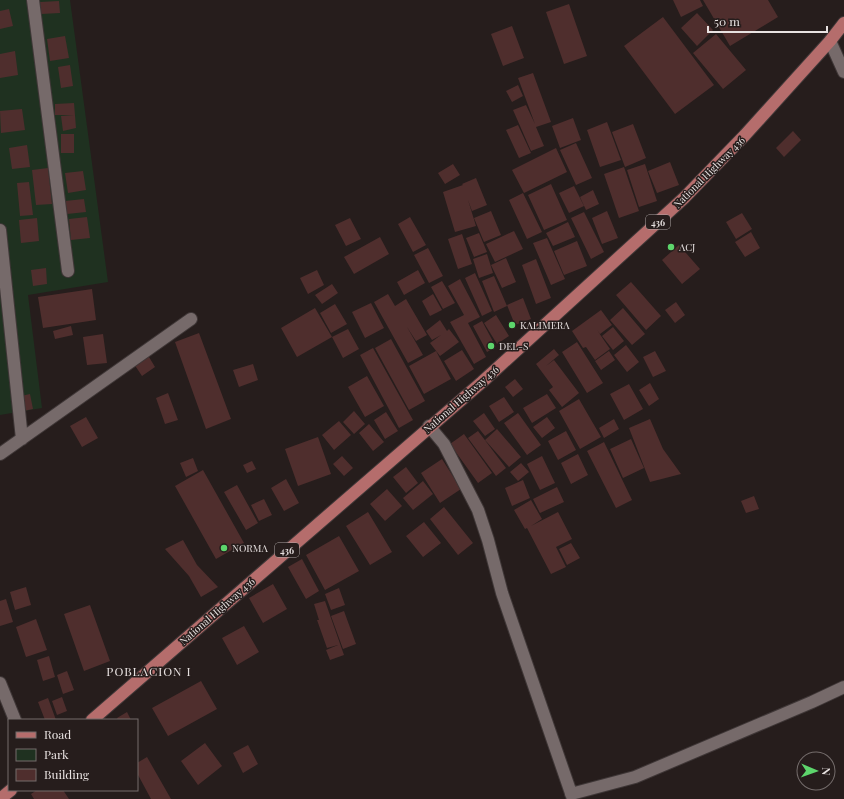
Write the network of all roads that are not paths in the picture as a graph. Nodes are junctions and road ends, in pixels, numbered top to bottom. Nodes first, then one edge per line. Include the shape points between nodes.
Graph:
1 (33, 0) edge
2 (844, 23) edge
3 (830, 41) junction
4 (844, 72) edge
5 (0, 230) edge
6 (68, 271) dead end
7 (190, 319) dead end
8 (429, 426) junction
9 (22, 439) junction
10 (0, 454) edge
11 (0, 684) edge
12 (844, 687) edge
13 (15, 719) edge
14 (93, 719) edge
15 (10, 791) edge
16 (572, 796) edge
17 (0, 799) edge

1 - 6 street
2 - 3 main road, National Highway 436 / 436
3 - 4 street
3 - 8 main road, National Highway 436 / 436 via 684,198 482,382
5 - 9 street
7 - 9 street
8 - 14 main road, National Highway 436 / 436
8 - 16 street via 444,444 478,510 502,593
9 - 10 street
11 - 13 street
12 - 16 street via 635,777
15 - 17 main road

